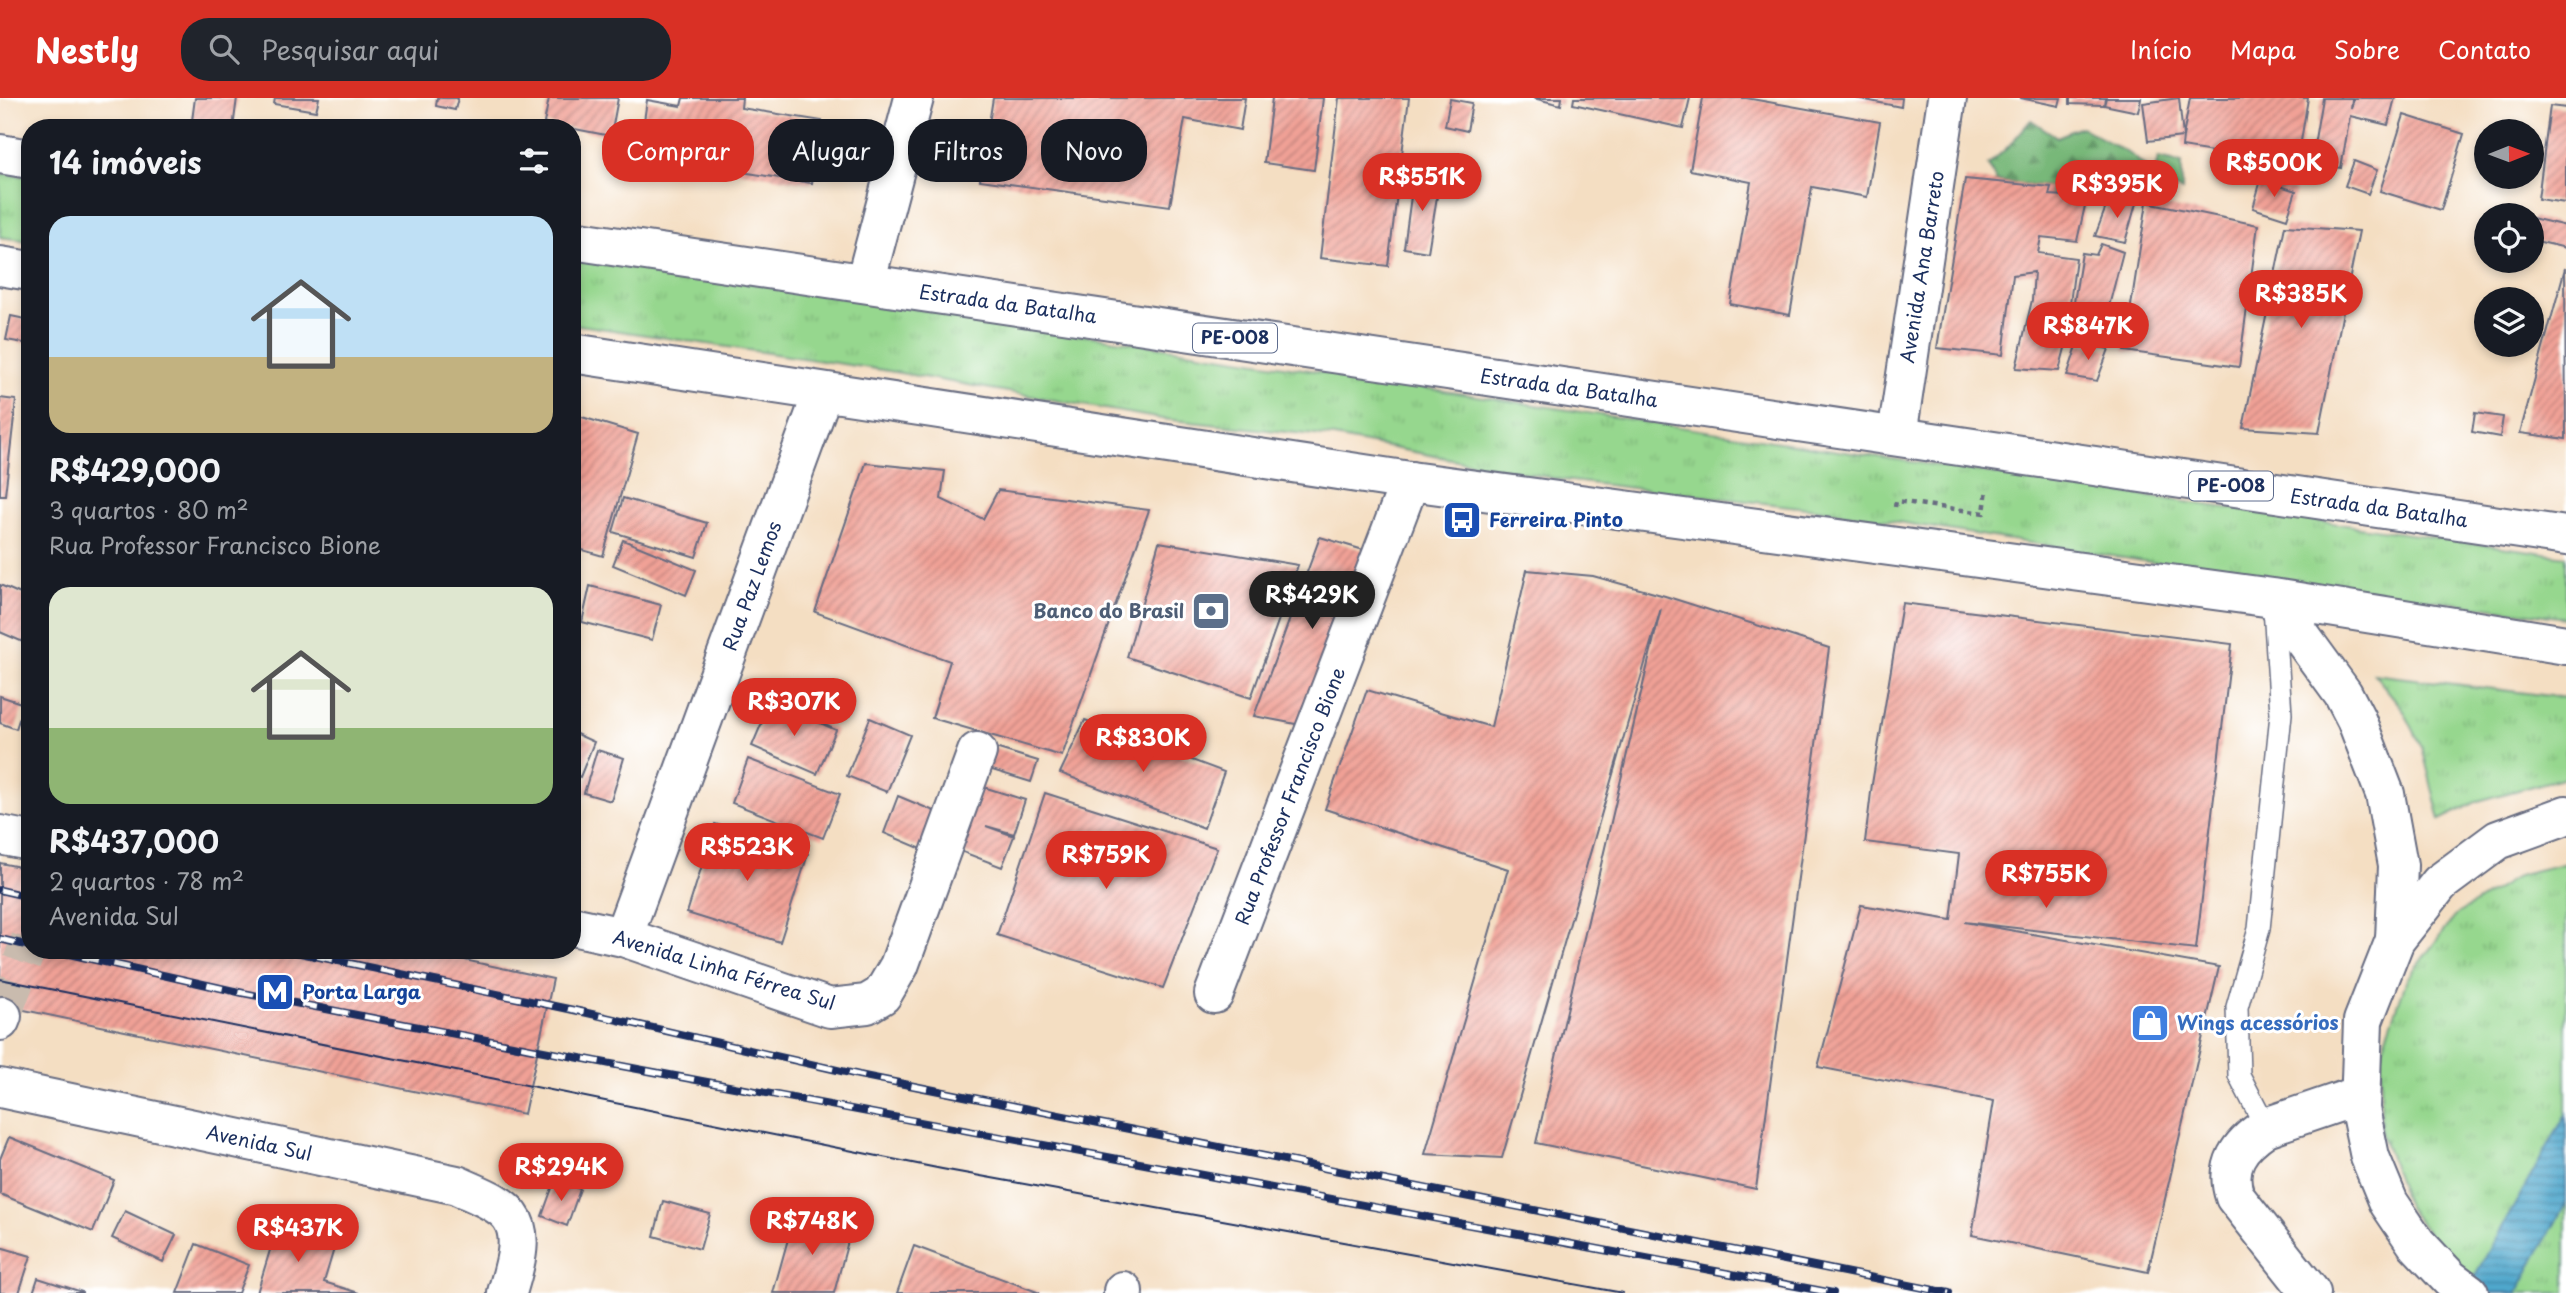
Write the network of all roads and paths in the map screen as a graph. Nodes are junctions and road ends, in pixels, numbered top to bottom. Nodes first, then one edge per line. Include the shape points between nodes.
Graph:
1 (914, 98) edge
2 (1947, 98) edge
3 (0, 154) edge
4 (21, 158) edge
5 (581, 241) edge
6 (0, 267) edge
7 (21, 270) edge
8 (866, 283) junction
9 (581, 354) edge
10 (823, 392) junction
11 (1897, 436) junction
12 (1990, 450) junction
13 (1410, 481) junction
14 (2566, 536) edge
15 (1888, 546) junction
16 (2273, 598) junction
17 (2566, 645) edge
18 (977, 752) dead end
19 (2566, 816) edge
20 (0, 835) edge
21 (21, 839) edge
22 (581, 928) edge
23 (623, 937) junction
24 (2395, 940) junction
25 (1214, 994) dead end
26 (0, 1088) edge
27 (2360, 1095) junction
28 (2266, 1127) junction
29 (2459, 1286) edge
30 (507, 1293) edge
31 (2311, 1293) edge

1 - 8 main road
2 - 11 main road, Avenida Ana Barreto
3 - 4 main road
5 - 8 main road, Estrada da Batalha / PE-008
6 - 7 main road
8 - 11 main road, Estrada da Batalha / PE-008
9 - 10 main road
10 - 13 main road
10 - 23 main road, Rua Paz Lemos
11 - 12 main road, Estrada da Batalha / PE-008
12 - 14 main road, Estrada da Batalha / PE-008
12 - 15 path via 1984,513 1896,501
13 - 15 main road
13 - 25 main road, Rua Professor Francisco Bione
15 - 16 main road
16 - 17 main road
16 - 24 main road via 2343,694 2385,794 2398,865
16 - 28 lane via 2281,713 2259,929 2237,1007 2239,1075
18 - 23 main road, Avenida Linha Férrea Sul via 899,966 882,995 867,1004 830,1008
19 - 24 main road via 2488,848 2440,883
20 - 21 main road
22 - 23 main road, Avenida Linha Férrea Sul
24 - 27 main road via 2363,1021
26 - 30 main road, Avenida Sul via 457,1185 510,1216 518,1236
27 - 28 main road
27 - 29 main road via 2370,1157 2389,1203 2416,1243
28 - 31 main road via 2240,1150 2230,1182 2235,1197

